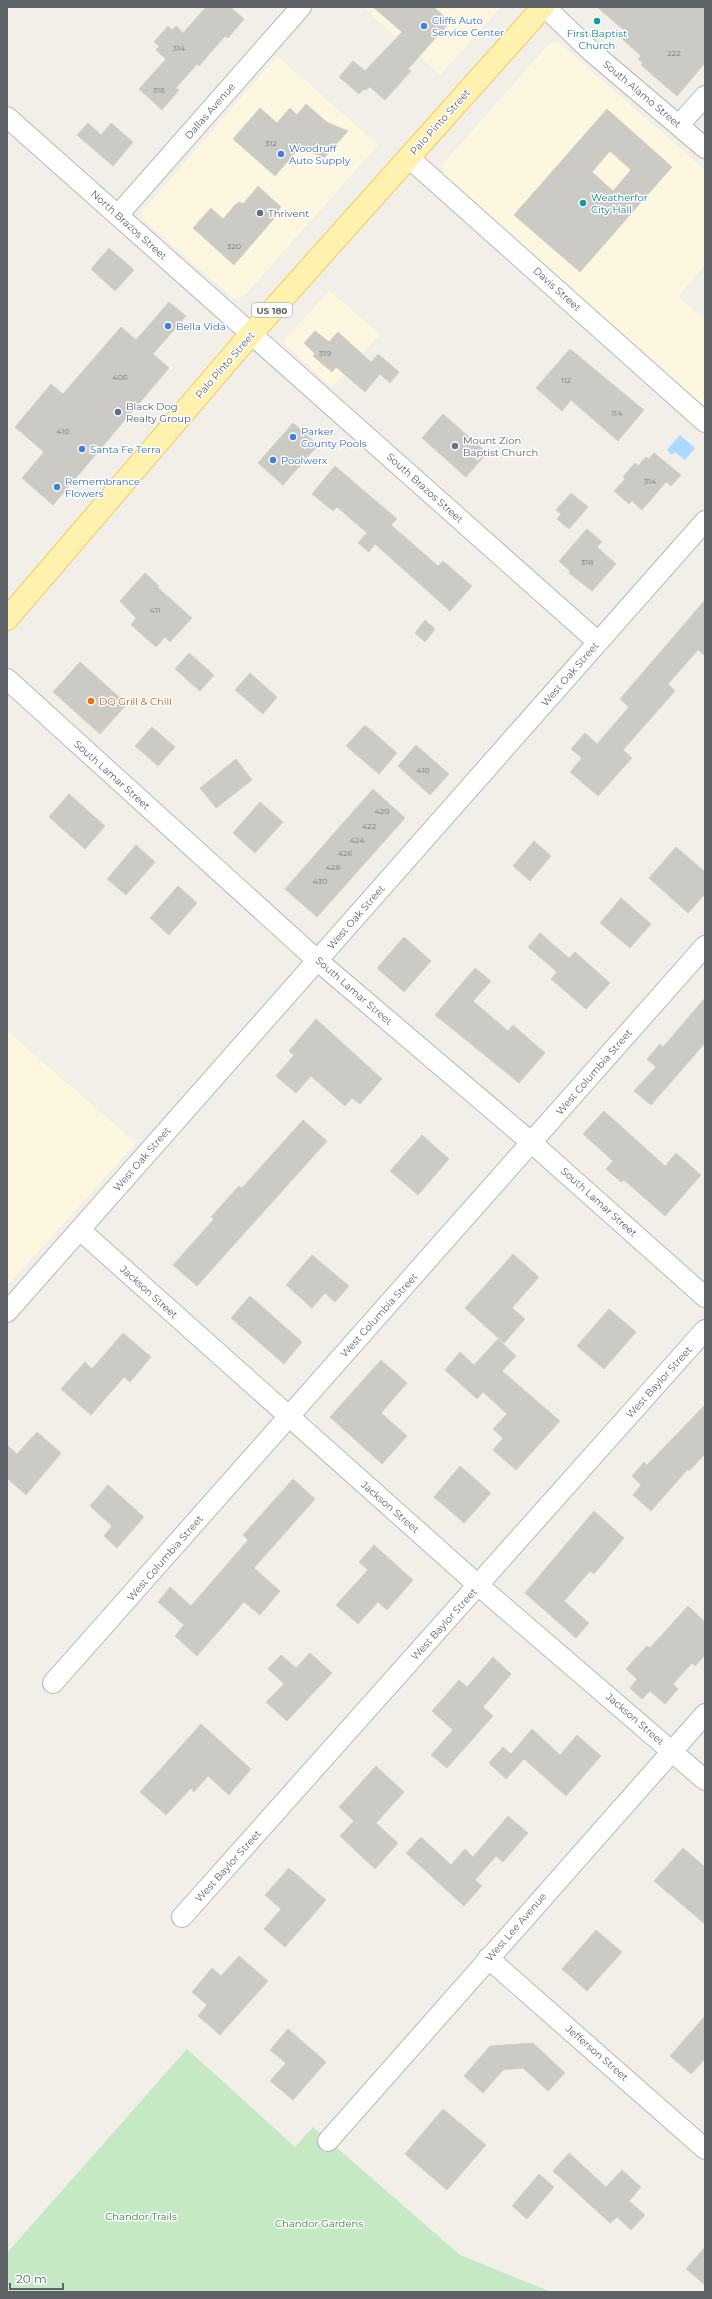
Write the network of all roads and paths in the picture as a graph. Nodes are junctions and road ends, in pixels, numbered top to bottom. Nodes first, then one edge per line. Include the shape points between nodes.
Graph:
1 (301, 7) edge
2 (544, 7) edge
3 (705, 96) edge
4 (7, 117) edge
5 (679, 125) junction
6 (705, 148) edge
7 (408, 157) junction
8 (118, 215) junction
9 (251, 334) junction
10 (705, 422) edge
11 (704, 523) edge
12 (7, 619) edge
13 (598, 642) junction
14 (7, 679) edge
15 (705, 946) edge
16 (318, 961) junction
17 (532, 1142) junction
18 (80, 1230) junction
19 (705, 1297) edge
20 (7, 1312) edge
21 (705, 1330) edge
22 (288, 1417) junction
23 (478, 1585) junction
24 (53, 1683) dead end
25 (705, 1714) edge
26 (672, 1751) junction
27 (705, 1780) edge
28 (182, 1917) dead end
29 (488, 1958) junction
30 (328, 2141) dead end
31 (702, 2141) edge

1 - 8 street, Dallas Avenue
2 - 5 street, South Alamo Street
2 - 7 main road, Palo Pinto Street / US 180
3 - 5 street
4 - 8 street, North Brazos Street
5 - 6 street, South Alamo Street
7 - 9 main road, Palo Pinto Street / US 180
7 - 10 street, Davis Street
8 - 9 street, North Brazos Street
9 - 12 main road, Palo Pinto Street / US 180
9 - 13 street, South Brazos Street
11 - 13 street, West Oak Street
13 - 16 street, West Oak Street
14 - 16 street, South Lamar Street
15 - 17 street, West Columbia Street
16 - 17 street, South Lamar Street
16 - 18 street, West Oak Street
17 - 19 street, South Lamar Street
17 - 22 street, West Columbia Street
18 - 20 street, West Oak Street
18 - 22 street, Jackson Street
21 - 23 street, West Baylor Street
22 - 23 street, Jackson Street
22 - 24 street, West Columbia Street
23 - 26 street, Jackson Street
23 - 28 street, West Baylor Street
25 - 26 street, West Lee Avenue
26 - 27 street, Jackson Street
26 - 29 street, West Lee Avenue
29 - 30 street, West Lee Avenue
29 - 31 street, Jefferson Street

